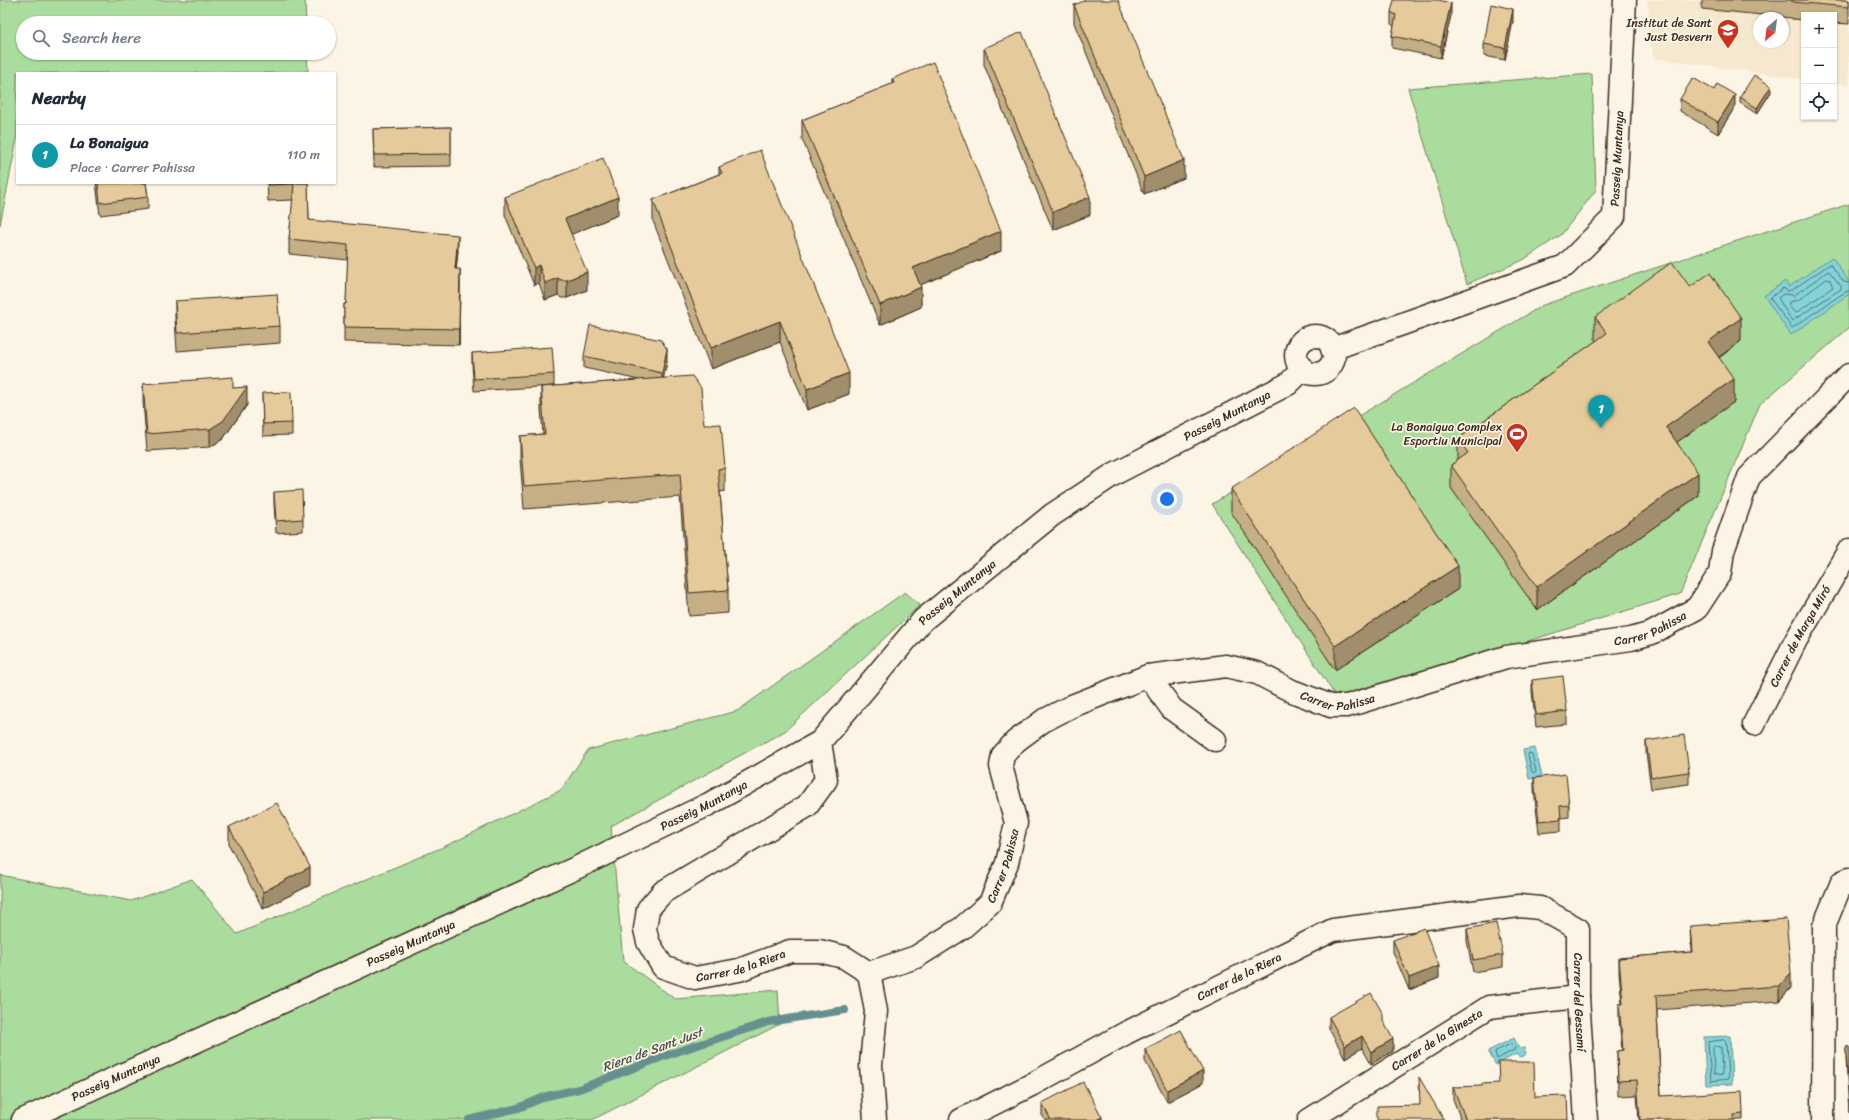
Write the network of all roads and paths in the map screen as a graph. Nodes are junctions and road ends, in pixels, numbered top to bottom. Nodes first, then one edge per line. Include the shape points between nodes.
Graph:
1 (1625, 0) edge
2 (1332, 349) junction
3 (1303, 369) junction
4 (1849, 375) edge
5 (1849, 550) edge
6 (1148, 676) junction
7 (1754, 724) dead end
8 (1215, 740) dead end
9 (820, 742) junction
10 (1849, 879) edge
11 (1540, 908) joint
12 (869, 973) junction
13 (1578, 997) junction
14 (23, 1120) edge
15 (875, 1120) edge
16 (961, 1120) edge
17 (1309, 1120) edge
18 (1586, 1120) edge
19 (1823, 1120) edge

1 - 2 street, Passeig Muntanya via 1614,217 1565,266
2 - 3 street via 1333,360 1325,370 1314,373
2 - 3 street via 1321,337 1306,338 1298,347 1296,355
3 - 9 street, Passeig Muntanya via 1288,384 1114,474 1052,515 923,620
4 - 6 street, Carrer Pahissa via 1749,477 1723,551 1720,573 1697,608 1652,633 1631,639 1506,657 1347,706 1330,706 1257,673 1226,666
5 - 7 street, Carrer de Marga Miró via 1796,640
6 - 8 street via 1172,710
6 - 12 street, Carrer Pahissa via 1043,720 1016,741 1004,755 1001,766 1016,823 1007,864 990,903 962,928 916,957
9 - 12 street, Carrer de la Riera via 826,780 807,806 663,892 648,909 648,942 663,967 694,978 739,970 790,951 819,951 844,957
9 - 14 street, Passeig Muntanya via 709,804 583,865
10 - 19 street via 1842,882 1824,926
11 - 13 street, Carrer del Gessamí via 1578,929
11 - 16 street, Carrer de la Riera via 1519,906 1332,930 1126,1033
12 - 15 street via 876,1011 871,1065
13 - 17 street, Carrer de la Ginesta via 1489,1007
13 - 18 street, Carrer del Gessamí

